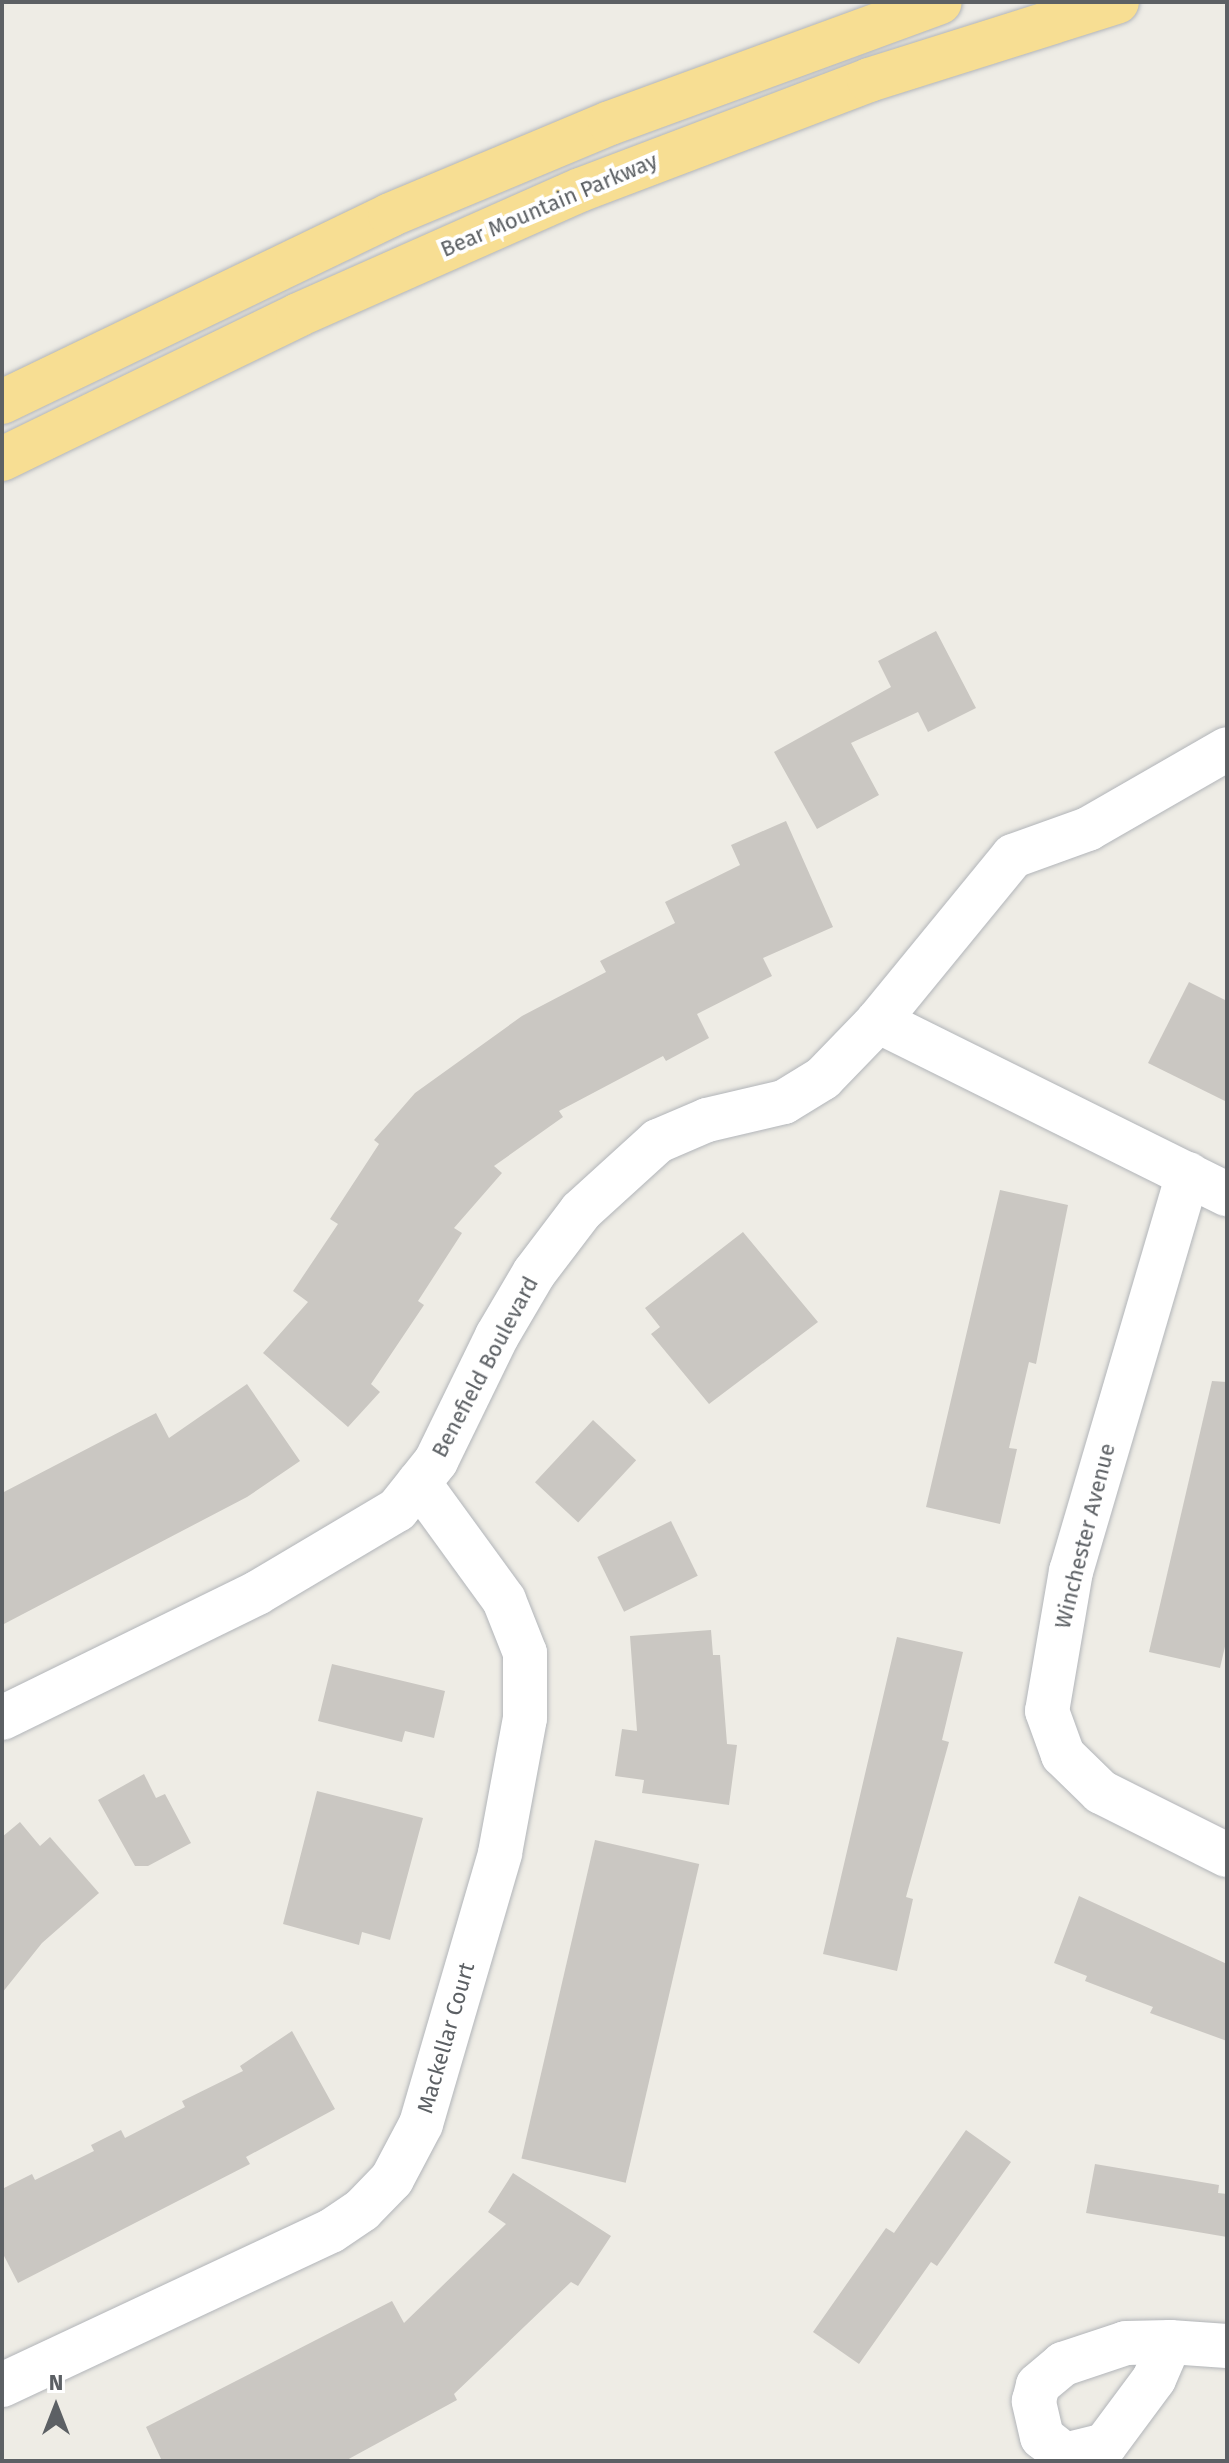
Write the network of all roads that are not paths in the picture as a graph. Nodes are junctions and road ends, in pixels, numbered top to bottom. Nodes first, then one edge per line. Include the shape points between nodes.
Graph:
1 (940, 2) edge
2 (1117, 2) edge
3 (2, 402) edge
4 (2, 459) edge
5 (1227, 749) edge
6 (878, 1021) junction
7 (1188, 1174) junction
8 (1227, 1194) edge
9 (419, 1483) junction
10 (2, 1718) edge
11 (1227, 1855) edge
12 (1170, 2342) dead end
13 (1227, 2346) edge
14 (2, 2385) edge

1 - 3 highway via 610,123 390,215
2 - 4 highway, Bear Mountain Parkway via 854,85 580,190 284,322
5 - 6 street, Benefield Boulevard via 1088,829 1013,856
6 - 7 street
6 - 9 street, Benefield Boulevard via 823,1078 784,1102 707,1120 658,1141 581,1211 497,1336 436,1461
7 - 8 street
7 - 11 street, Winchester Avenue via 1071,1571 1047,1711 1063,1755 1101,1792
9 - 10 street, Benefield Boulevard via 397,1510 257,1593
9 - 14 street, Mackellar Court via 504,1600 525,1653 525,1718 500,1853 421,2124 392,2179 362,2210 331,2231
12 - 13 street

